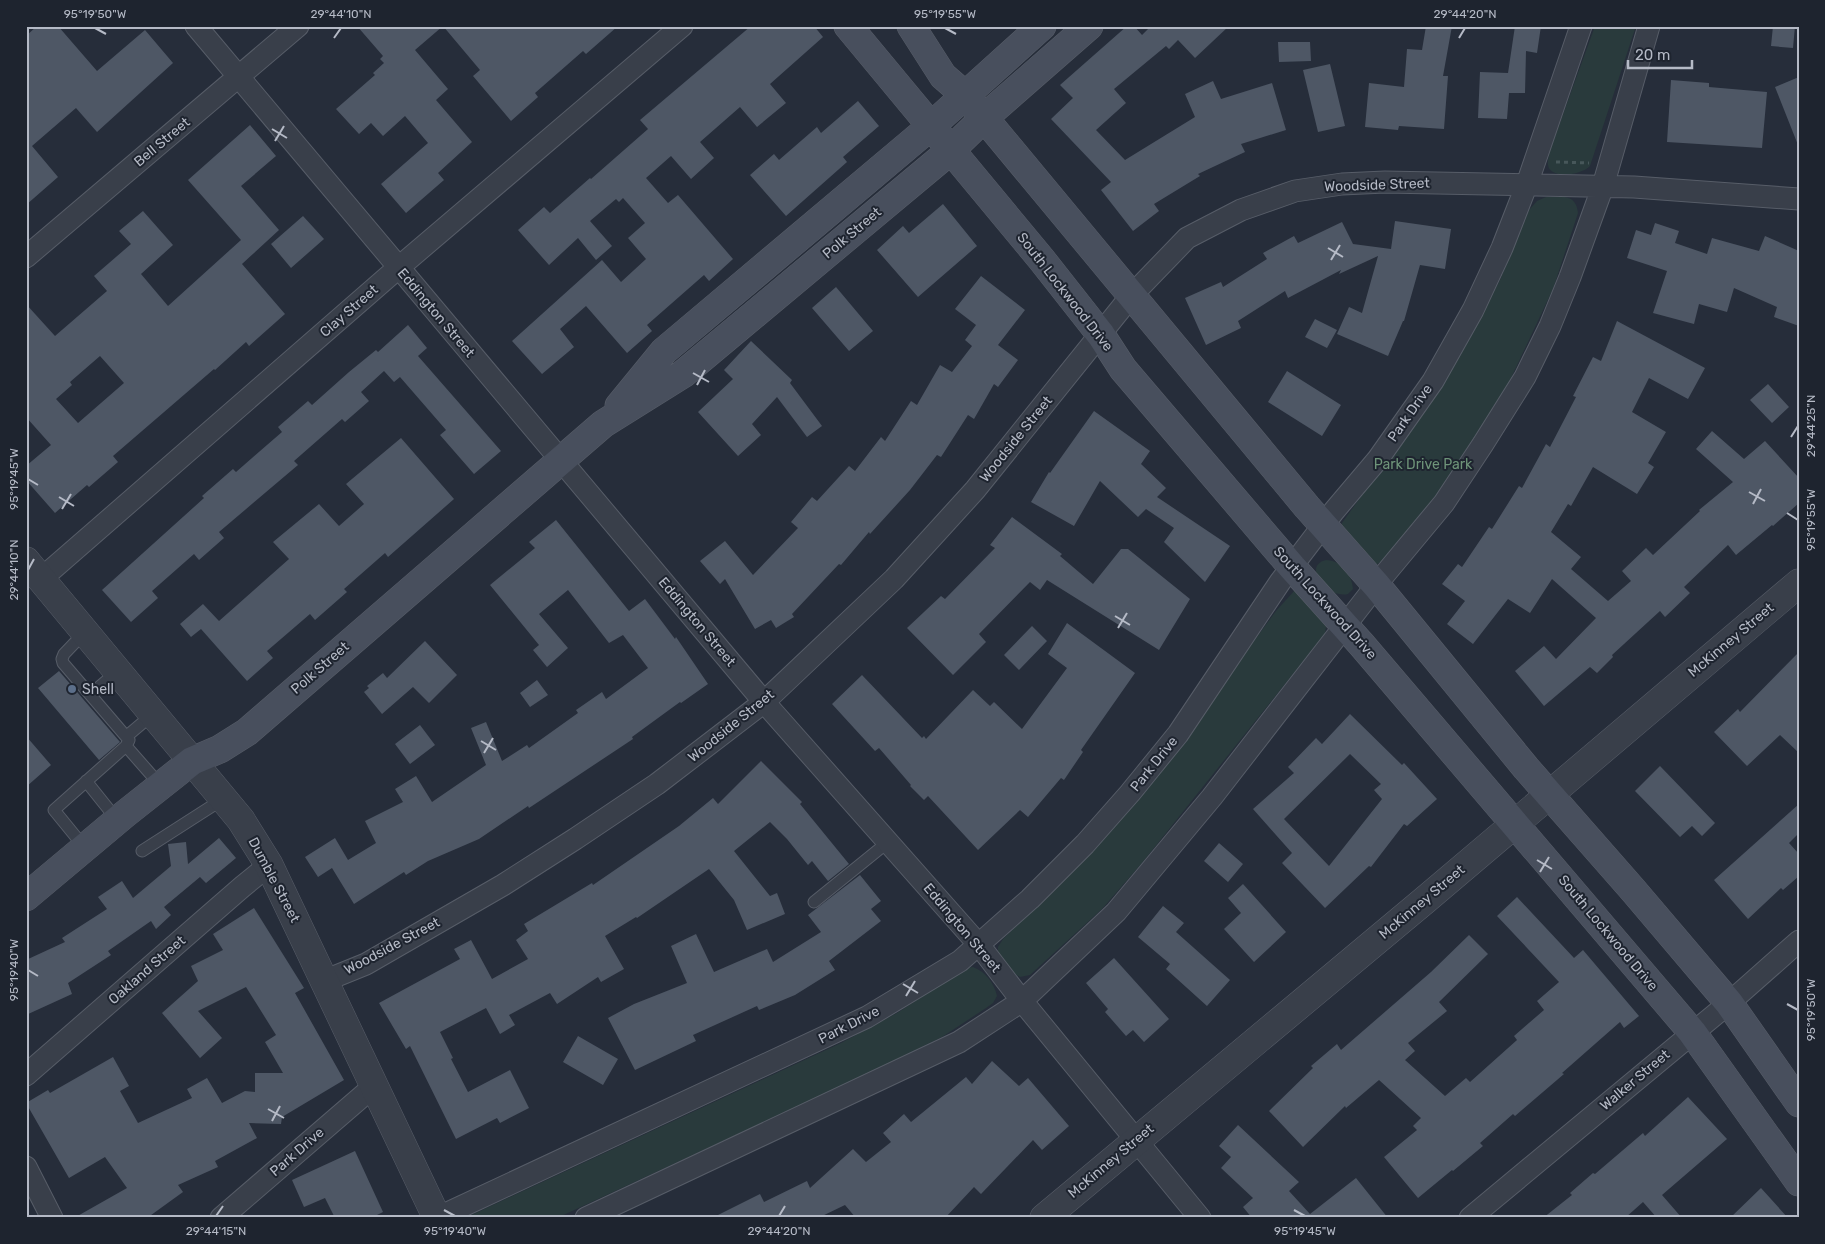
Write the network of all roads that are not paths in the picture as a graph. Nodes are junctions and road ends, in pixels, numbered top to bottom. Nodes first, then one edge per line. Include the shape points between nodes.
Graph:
1 (196, 26) edge
2 (298, 26) edge
3 (682, 26) edge
4 (848, 26) edge
5 (911, 26) edge
6 (1042, 26) edge
7 (1088, 26) edge
8 (1581, 26) edge
9 (1649, 26) edge
10 (239, 77) junction
11 (966, 96) junction
12 (984, 118) junction
13 (930, 127) junction
14 (950, 151) junction
15 (1527, 184) junction
16 (1602, 186) junction
17 (1799, 199) edge
18 (26, 257) edge
19 (398, 268) junction
20 (1131, 296) junction
21 (1101, 335) junction
22 (603, 424) junction
23 (561, 460) junction
24 (1324, 525) junction
25 (1292, 567) junction
26 (34, 570) edge
27 (1799, 583) edge
28 (1377, 586) junction
29 (1346, 626) junction
30 (85, 632) junction
31 (118, 672) junction
32 (91, 694) junction
33 (764, 702) junction
34 (153, 714) junction
35 (127, 741) junction
36 (192, 762) junction
37 (86, 781) junction
38 (161, 786) junction
39 (1549, 795) junction
40 (223, 799) junction
41 (118, 821) junction
42 (1515, 824) junction
43 (888, 842) junction
44 (85, 848) junction
45 (142, 851) dead end
46 (269, 865) junction
47 (26, 897) edge
48 (814, 902) dead end
49 (1799, 941) edge
50 (979, 945) junction
51 (324, 981) junction
52 (1022, 1001) junction
53 (1729, 1003) junction
54 (1692, 1032) junction
55 (26, 1075) edge
56 (374, 1086) junction
57 (1799, 1103) edge
58 (1135, 1140) junction
59 (26, 1167) edge
60 (1799, 1182) edge
61 (52, 1218) edge
62 (221, 1218) edge
63 (437, 1218) edge
64 (586, 1218) edge
65 (1044, 1218) edge
66 (1200, 1218) edge
67 (1470, 1218) edge

1 - 10 street, Eddington Street
2 - 10 street, Bell Street
3 - 19 street, Clay Street
4 - 13 main road, South Lockwood Drive
5 - 11 main road via 943,76
6 - 11 main road, Polk Street
7 - 12 main road, Polk Street
8 - 15 street, Park Drive
9 - 16 street
10 - 18 street, Bell Street
10 - 19 street, Eddington Street
11 - 12 main road
11 - 13 main road, Polk Street
12 - 14 main road, Polk Street
12 - 20 main road
13 - 14 main road, South Lockwood Drive
13 - 22 main road, Polk Street via 664,351
14 - 21 main road, South Lockwood Drive
14 - 22 main road, Polk Street via 683,374
15 - 16 street, Woodside Street
15 - 20 street, Woodside Street via 1386,182 1295,191 1241,210 1187,238
15 - 24 street, Park Drive via 1473,310 1433,381 1378,459
16 - 17 street, Woodside Street
16 - 28 street via 1570,277 1525,378 1444,503
19 - 23 street, Eddington Street
19 - 26 street, Clay Street
20 - 21 street, Woodside Street
20 - 24 main road
21 - 25 main road, South Lockwood Drive via 1123,369
21 - 33 street, Woodside Street via 975,490 894,579
22 - 23 main road, Polk Street
23 - 33 street, Eddington Street
23 - 36 main road, Polk Street via 246,732
24 - 25 street, Park Drive
24 - 28 main road
25 - 29 main road, South Lockwood Drive
25 - 50 street, Park Drive via 1178,734 1130,792 1085,844
26 - 30 street, Dumble Street
27 - 39 street, McKinney Street
28 - 29 street
28 - 39 main road
29 - 42 main road, South Lockwood Drive
29 - 52 street via 1212,797 1116,912
30 - 31 street, Dumble Street
30 - 32 lane via 62,659
31 - 32 lane
31 - 34 street, Dumble Street
32 - 35 lane
33 - 43 street, Eddington Street
33 - 51 street, Woodside Street via 657,784 503,885 366,964
34 - 35 lane
34 - 36 street, Dumble Street
35 - 37 lane
35 - 38 lane
36 - 38 main road, Polk Street
36 - 40 street, Dumble Street
37 - 41 lane
37 - 44 lane via 54,810
38 - 41 main road, Polk Street
39 - 42 street, McKinney Street
39 - 53 main road
40 - 45 lane
40 - 46 street, Dumble Street via 241,820
41 - 44 main road, Polk Street
42 - 54 main road, South Lockwood Drive
42 - 58 street, McKinney Street
43 - 48 lane
43 - 50 street, Eddington Street
44 - 47 main road, Polk Street
46 - 51 street, Dumble Street
46 - 55 street, Oakland Street
49 - 53 street, Walker Street
50 - 52 street, Eddington Street
50 - 63 street, Park Drive via 960,961 867,1017
51 - 56 street, Dumble Street
52 - 58 street, Eddington Street
52 - 64 street via 959,1042
53 - 54 street, Walker Street
53 - 57 main road
54 - 60 main road, South Lockwood Drive
54 - 67 street, Walker Street
56 - 62 street, Park Drive
56 - 63 street, Dumble Street
58 - 65 street, McKinney Street
58 - 66 street, Eddington Street
59 - 61 street

